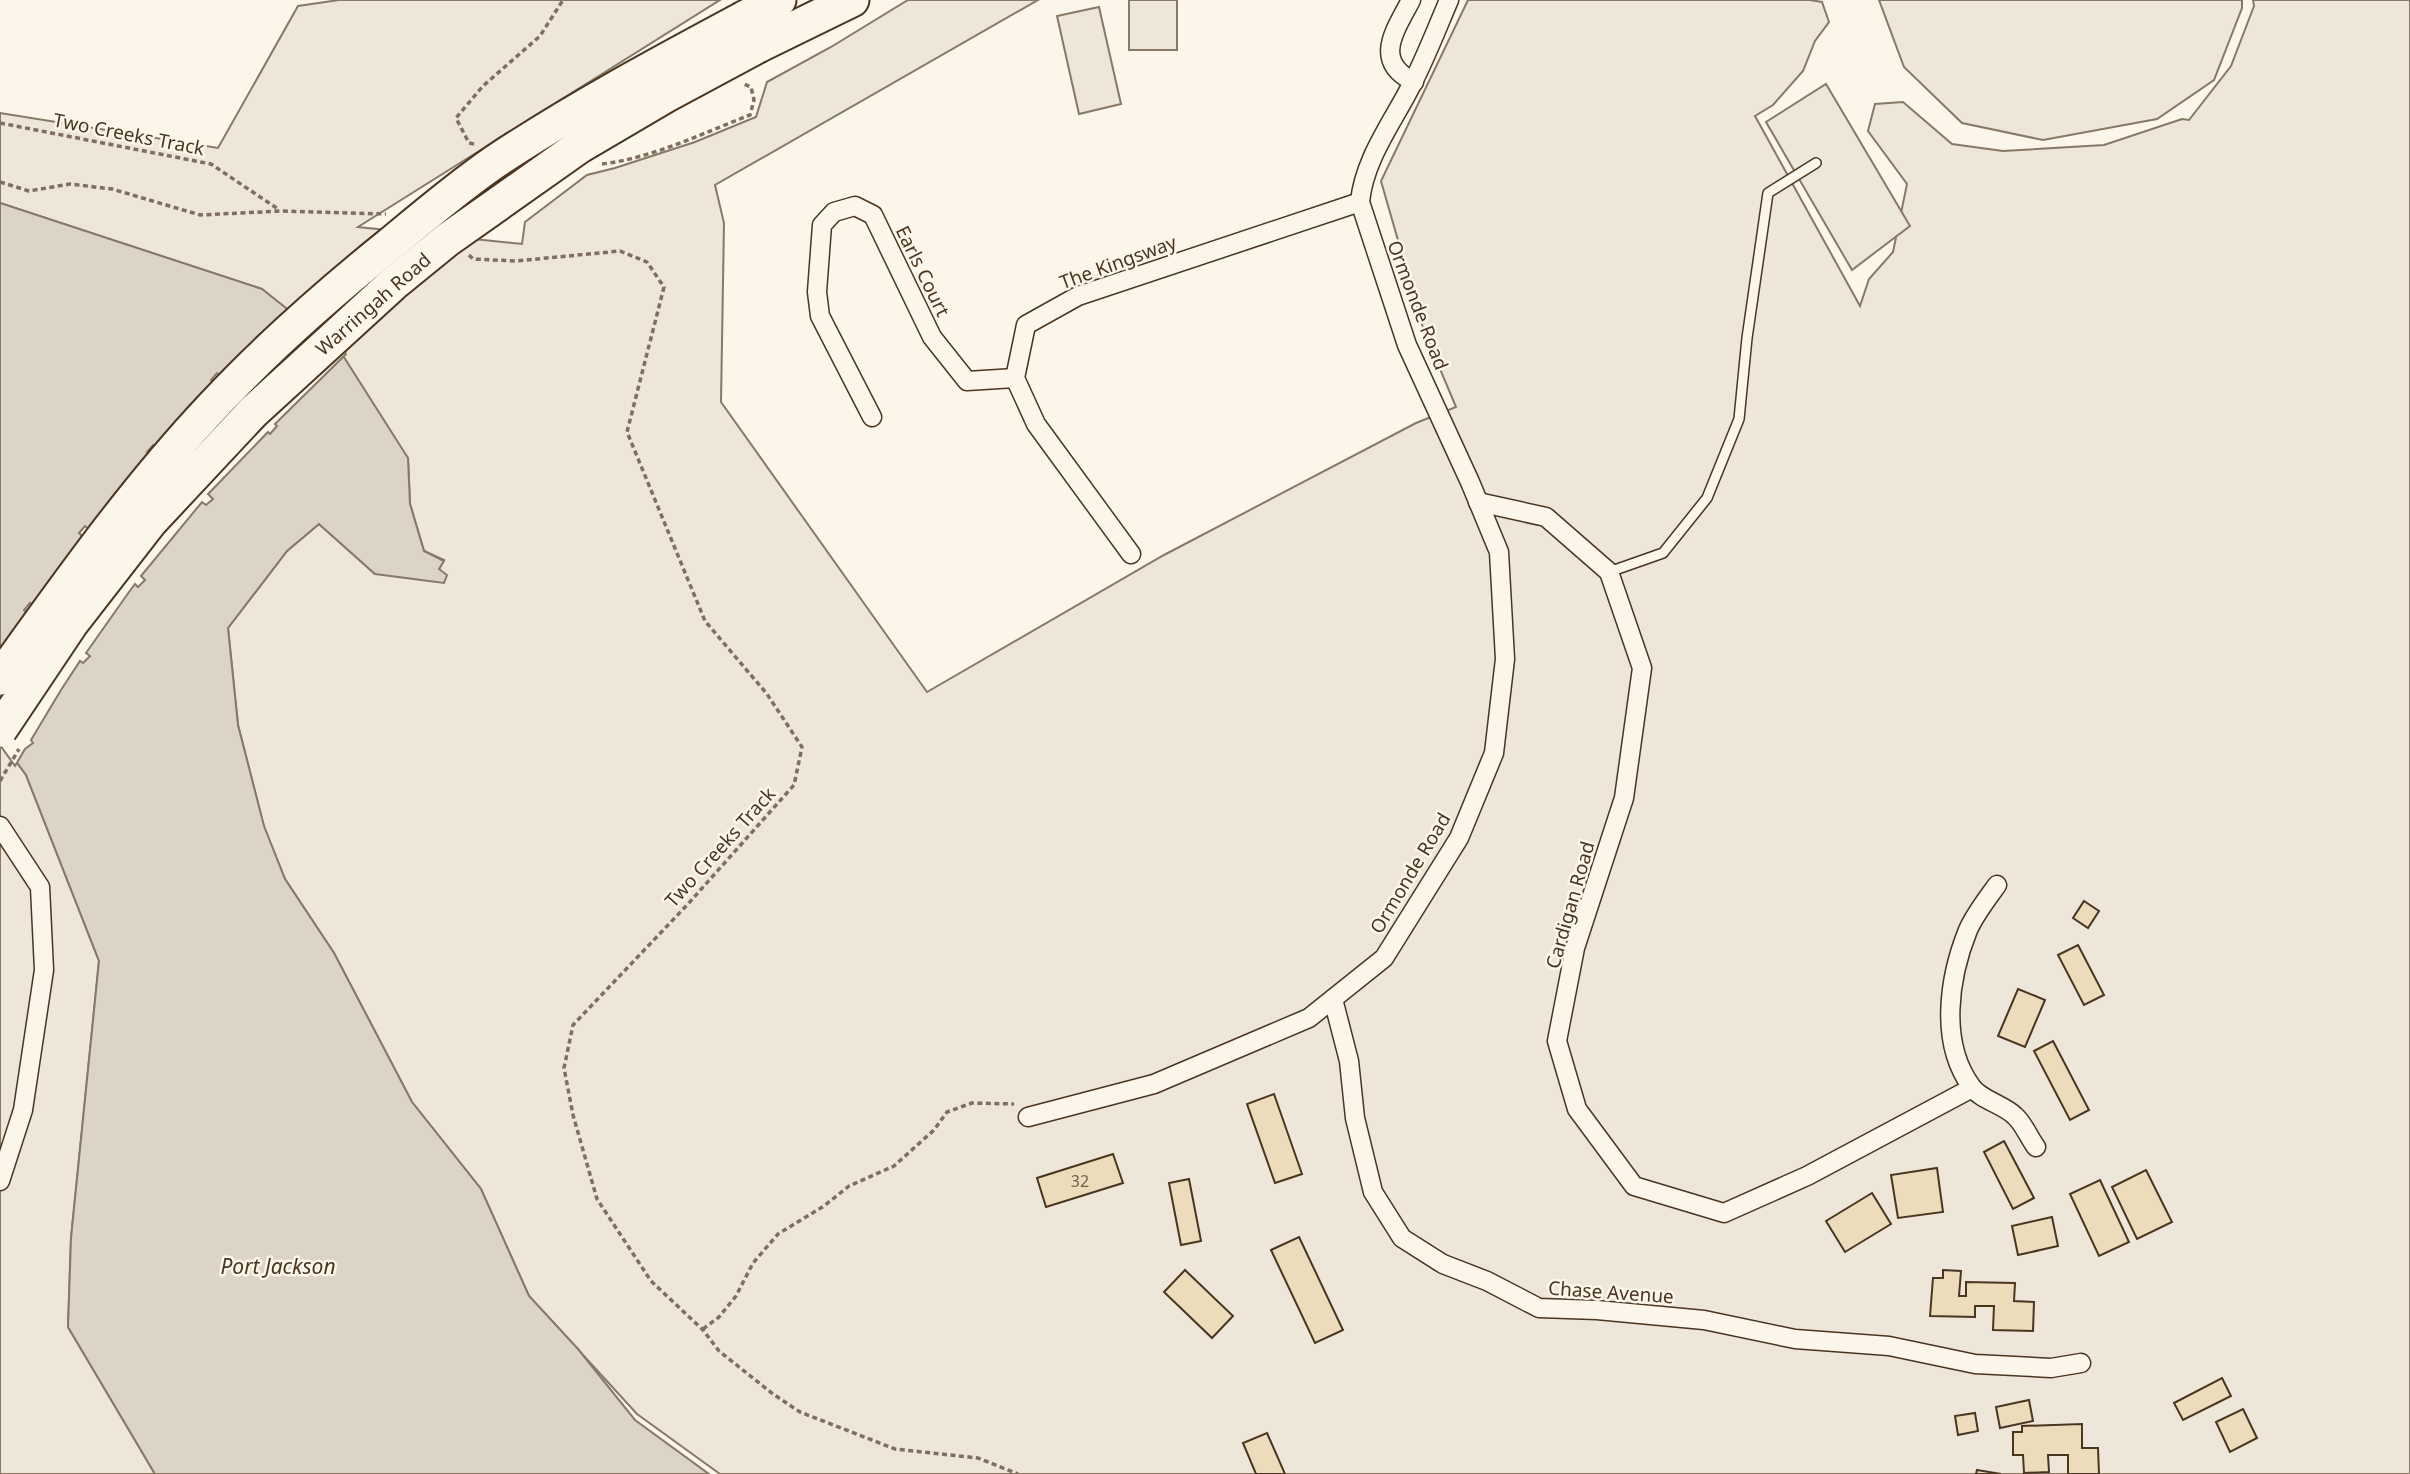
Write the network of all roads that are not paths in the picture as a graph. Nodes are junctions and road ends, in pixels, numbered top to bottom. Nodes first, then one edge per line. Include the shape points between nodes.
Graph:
1 (779, 0) edge
2 (852, 0) edge
3 (1411, 0) edge
4 (1450, 0) edge
5 (751, 32) junction
6 (1414, 82) junction
7 (1816, 163) dead end
8 (1360, 202) junction
9 (1015, 378) junction
10 (872, 417) dead end
11 (1478, 502) junction
12 (1130, 554) dead end
13 (1609, 572) junction
14 (0, 678) edge
15 (10, 739) edge
16 (0, 826) edge
17 (1997, 885) dead end
18 (1333, 999) junction
19 (1972, 1088) junction
20 (1034, 1115) road end
21 (2036, 1147) dead end
22 (0, 1181) edge
23 (2081, 1363) dead end

1 - 5 highway, Warringah Road
2 - 5 highway, Warringah Road
3 - 6 street via 1393,35 1390,56 1398,72
4 - 6 street
5 - 14 highway, Warringah Road, bridge via 585,104 495,162 324,298 212,407 146,482
5 - 15 highway, Warringah Road, bridge via 665,96 580,146 447,240 253,412 151,521 71,624
6 - 8 street via 1369,164
7 - 13 lane via 1768,193 1739,419 1707,498 1663,553
8 - 9 street, The Kingsway via 1078,296 1050,310 1026,326
8 - 11 street, Ormonde Road via 1407,345
9 - 10 street, Earls Court via 967,381 932,337 873,215 855,206 834,212 821,225 817,292 820,316
9 - 12 street via 1036,424
11 - 13 street, Cardigan Road via 1546,517
11 - 18 street, Ormonde Road via 1499,552 1505,659 1494,752 1459,838 1384,958
13 - 19 street, Cardigan Road via 1642,668 1625,798 1576,948 1558,1041 1577,1109 1634,1186 1724,1213 1807,1176
16 - 22 street via 40,887 44,970 23,1110
17 - 19 street via 1968,928 1950,1012 1952,1044
18 - 20 street, Ormonde Road via 1309,1018 1154,1084
18 - 23 street, Chase Avenue via 1373,1192 1402,1238 1443,1264 1539,1308 1704,1320 1795,1339 1889,1346 1975,1364 2051,1368
19 - 21 street via 2016,1116

